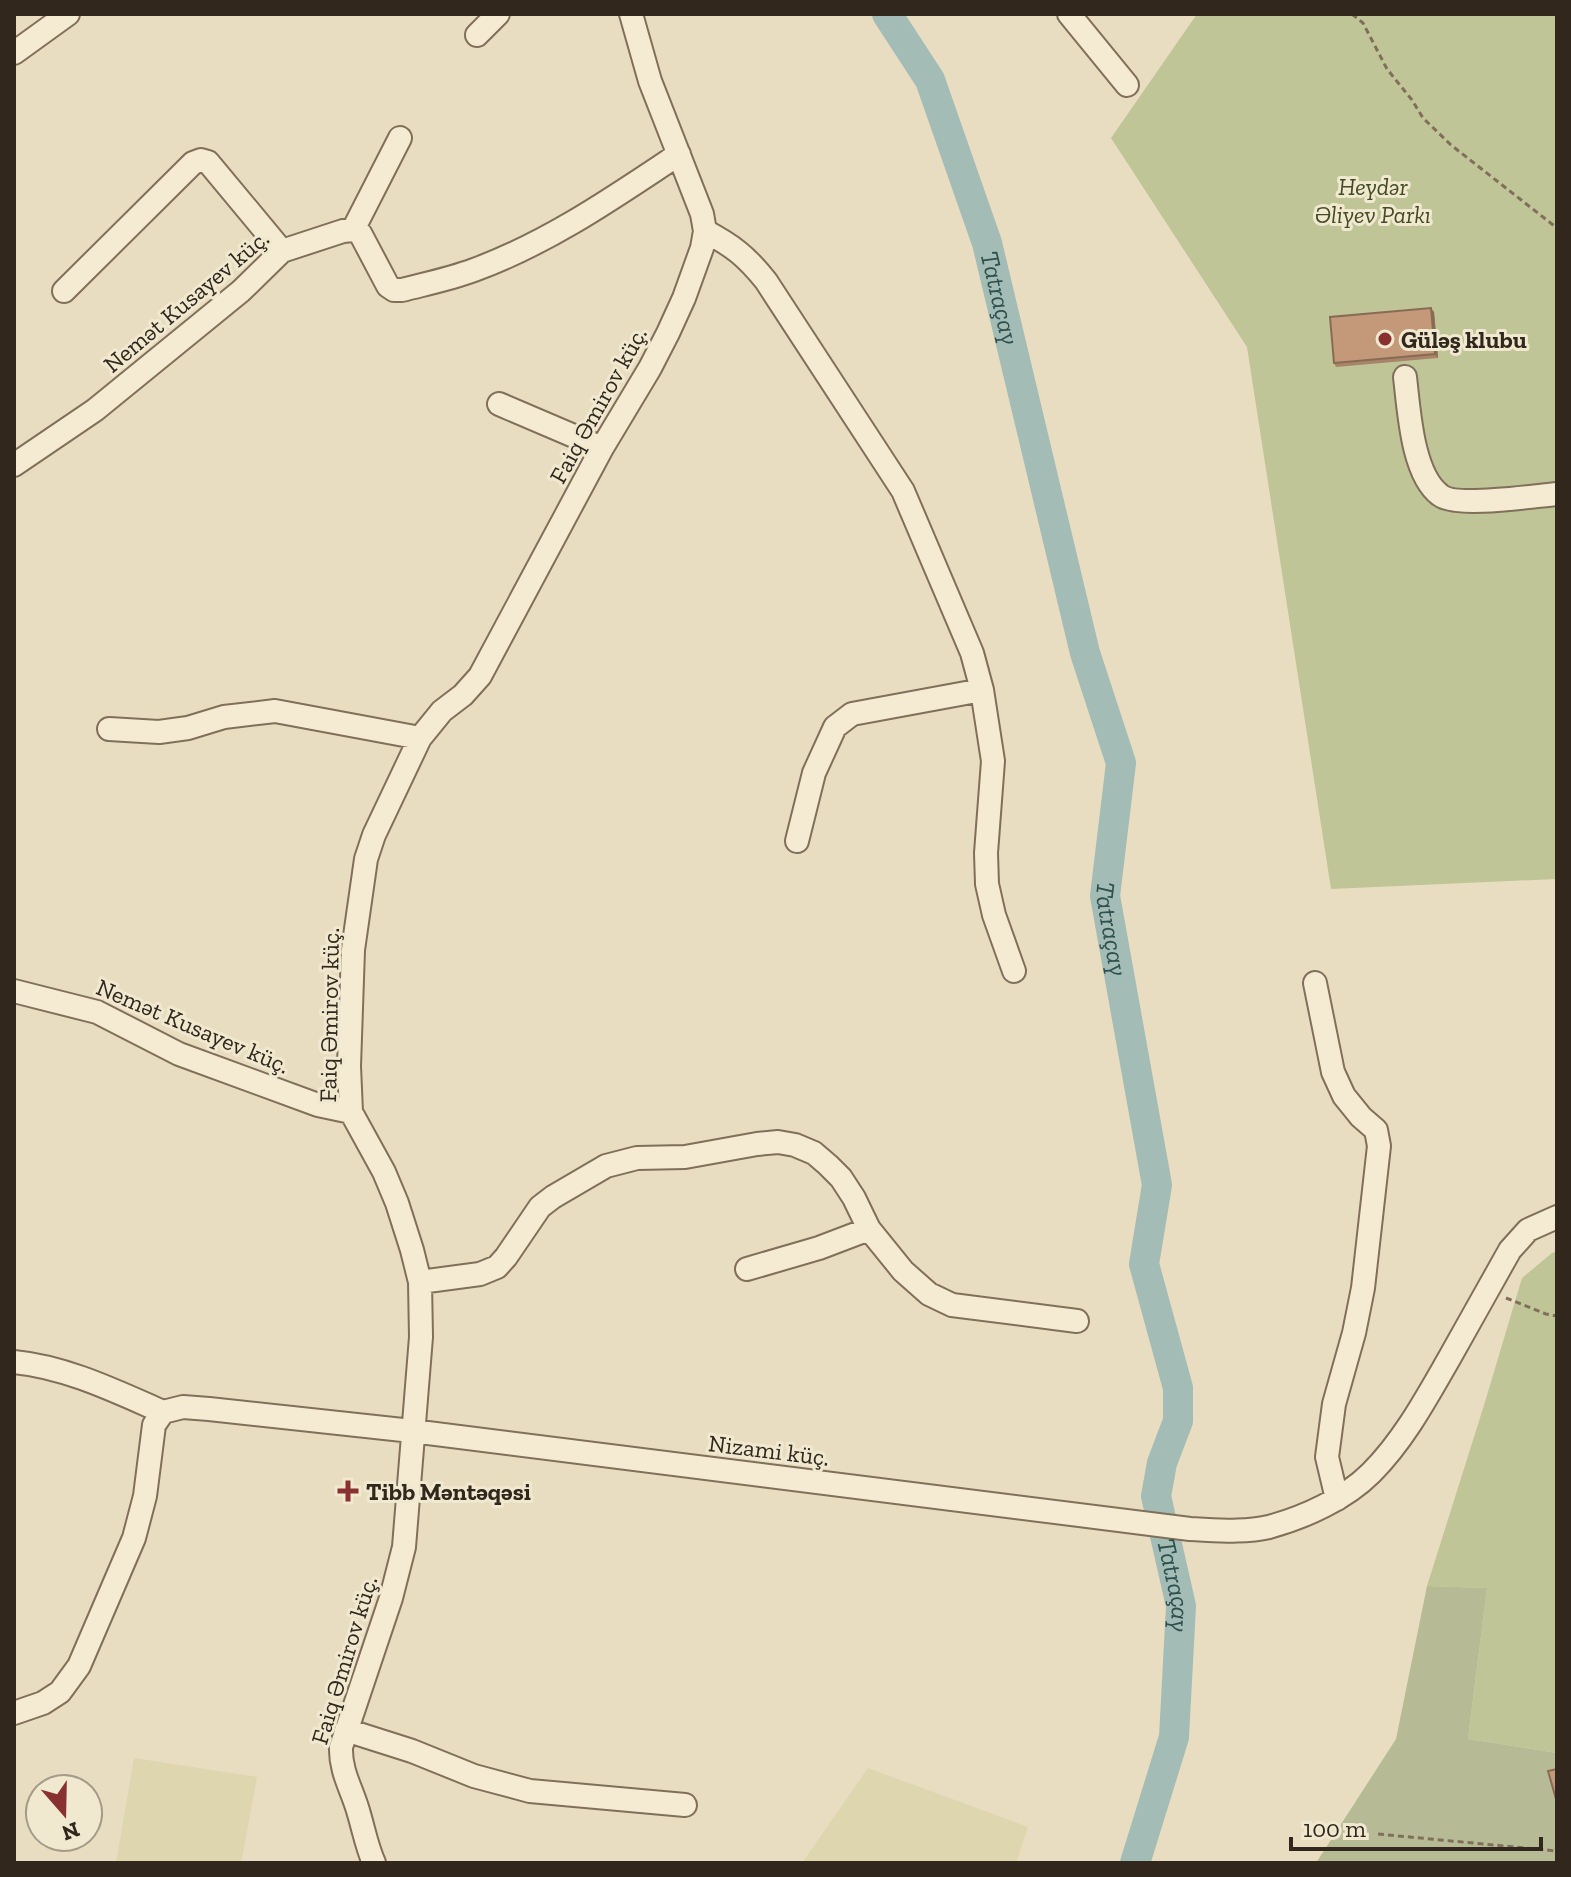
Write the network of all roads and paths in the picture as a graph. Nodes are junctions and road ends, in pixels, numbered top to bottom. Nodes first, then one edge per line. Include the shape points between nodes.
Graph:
1 (68, 14) edge
2 (496, 14) edge
3 (631, 14) edge
4 (1069, 14) edge
5 (1352, 14) edge
6 (477, 35) dead end
7 (14, 53) edge
8 (1127, 85) dead end
9 (400, 138) dead end
10 (679, 154) junction
11 (1557, 228) edge
12 (353, 230) junction
13 (705, 231) junction
14 (282, 251) junction
15 (64, 291) dead end
16 (1405, 377) dead end
17 (499, 404) dead end
18 (602, 448) junction
19 (14, 465) edge
20 (1557, 494) edge
21 (982, 690) junction
22 (109, 729) dead end
23 (420, 738) junction
24 (797, 841) dead end
25 (1014, 971) dead end
26 (1315, 983) dead end
27 (14, 991) edge
28 (351, 1112) junction
29 (1557, 1217) edge
30 (869, 1229) junction
31 (747, 1269) dead end
32 (420, 1282) junction
33 (1488, 1290) junction
34 (1557, 1316) edge
35 (1077, 1321) dead end
36 (14, 1362) edge
37 (163, 1412) junction
38 (412, 1431) junction
39 (1337, 1499) junction
40 (14, 1713) edge
41 (346, 1730) junction
42 (685, 1805) dead end
43 (1378, 1834) dead end
44 (1557, 1851) edge
45 (374, 1863) edge

1 - 7 street
2 - 6 street
3 - 10 street
4 - 8 street
5 - 11 path via 1363,23 1387,69 1423,118
9 - 12 street
10 - 12 street via 596,210 512,255 402,290 388,286 360,233
10 - 13 street
12 - 14 street, Nemət Kusayev küç.
13 - 18 street, Faiq Əmirov küç. via 668,333
13 - 21 street via 732,246 766,281 903,491 972,653
14 - 15 street via 201,160
14 - 19 street, Nemət Kusayev küç. via 95,410
16 - 20 street via 1415,447 1425,476 1440,496 1460,502
17 - 18 street
18 - 23 street, Faiq Əmirov küç. via 480,676
21 - 24 street via 852,714 835,727 814,773
21 - 25 street via 993,761 987,884
22 - 23 street via 159,732 275,711
23 - 28 street, Faiq Əmirov küç. via 366,859 353,950
26 - 39 street via 1333,1072 1344,1096 1376,1130 1379,1146 1363,1288 1334,1404 1327,1457
27 - 28 street, Nemət Kusayev küç. via 97,1012 179,1054
28 - 32 street, Faiq Əmirov küç. via 397,1203
29 - 33 street, Nizami küç. via 1528,1230
30 - 31 street
30 - 32 street via 841,1178 814,1153 795,1145 778,1142 685,1157 637,1158 606,1166 540,1207 497,1267
30 - 35 street via 903,1271 929,1294 952,1305
32 - 38 street, Faiq Əmirov küç.
33 - 34 path
33 - 39 street, Nizami küç. via 1395,1444 1370,1474
36 - 37 street via 55,1369
37 - 38 street, Nizami küç. via 183,1407
37 - 40 street via 154,1425 134,1538 79,1666 60,1692
38 - 39 street, Nizami küç. via 1190,1529 1268,1527
38 - 41 street, Faiq Əmirov küç. via 404,1547
41 - 42 street via 530,1791
41 - 45 street, Faiq Əmirov küç. via 341,1764
43 - 44 path

